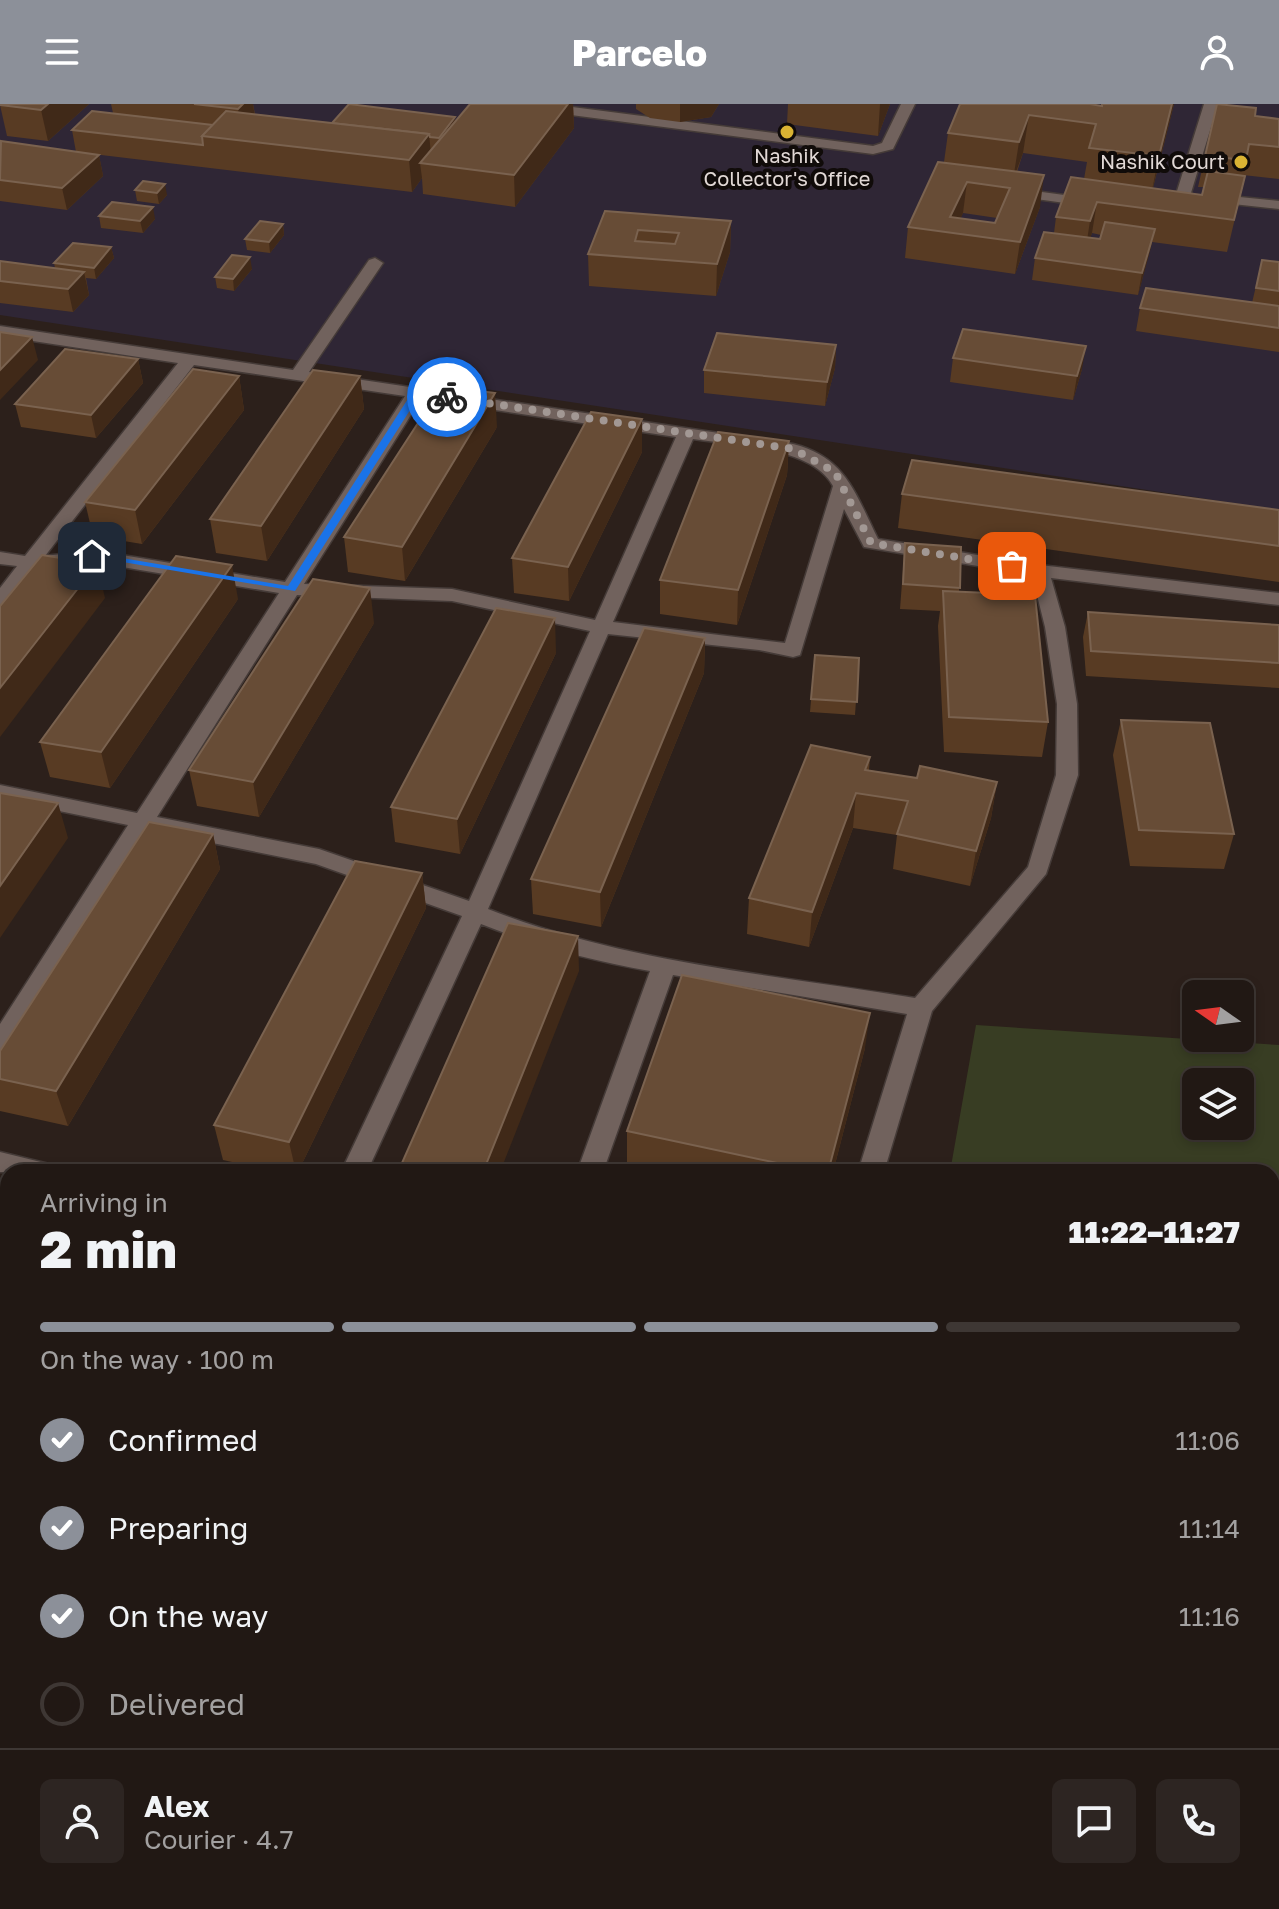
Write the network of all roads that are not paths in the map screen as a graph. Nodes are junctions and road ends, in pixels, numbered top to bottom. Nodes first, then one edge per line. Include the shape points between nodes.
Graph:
1 (517, 104) edge
2 (908, 104) edge
3 (1211, 104) edge
4 (996, 190) edge
5 (1183, 195) junction
6 (1103, 204) edge
7 (1279, 205) edge
8 (1149, 210) edge
9 (375, 263) dead end
10 (0, 331) edge
11 (190, 359) junction
12 (298, 375) junction
13 (416, 393) junction
14 (687, 433) junction
15 (843, 483) junction
16 (0, 558) edge
17 (32, 563) junction
18 (1040, 571) junction
19 (291, 589) junction
20 (1279, 599) edge
21 (0, 601) edge
22 (601, 627) junction
23 (0, 792) edge
24 (145, 820) junction
25 (475, 913) junction
26 (664, 966) junction
27 (921, 1008) junction
28 (0, 1044) edge
29 (358, 1164) edge
30 (593, 1164) edge
31 (873, 1164) edge

1 - 2 street via 873,150 888,146
3 - 5 street
4 - 6 street
5 - 7 street
5 - 8 street via 1175,210
9 - 12 street
10 - 11 street
11 - 12 street
11 - 17 street
12 - 13 street
13 - 14 street
13 - 19 street
14 - 15 street via 793,449 835,472
14 - 22 street
15 - 18 street via 871,543
15 - 22 street via 793,651
16 - 17 street
17 - 19 street via 92,556
17 - 21 street
18 - 20 street
18 - 27 street via 1067,704 1067,775 1038,869
19 - 22 street via 452,595
19 - 24 street
22 - 25 street
23 - 24 street
24 - 25 street via 319,857
24 - 28 street
25 - 26 street via 610,956
25 - 29 street
26 - 27 street
26 - 30 street
27 - 31 street

